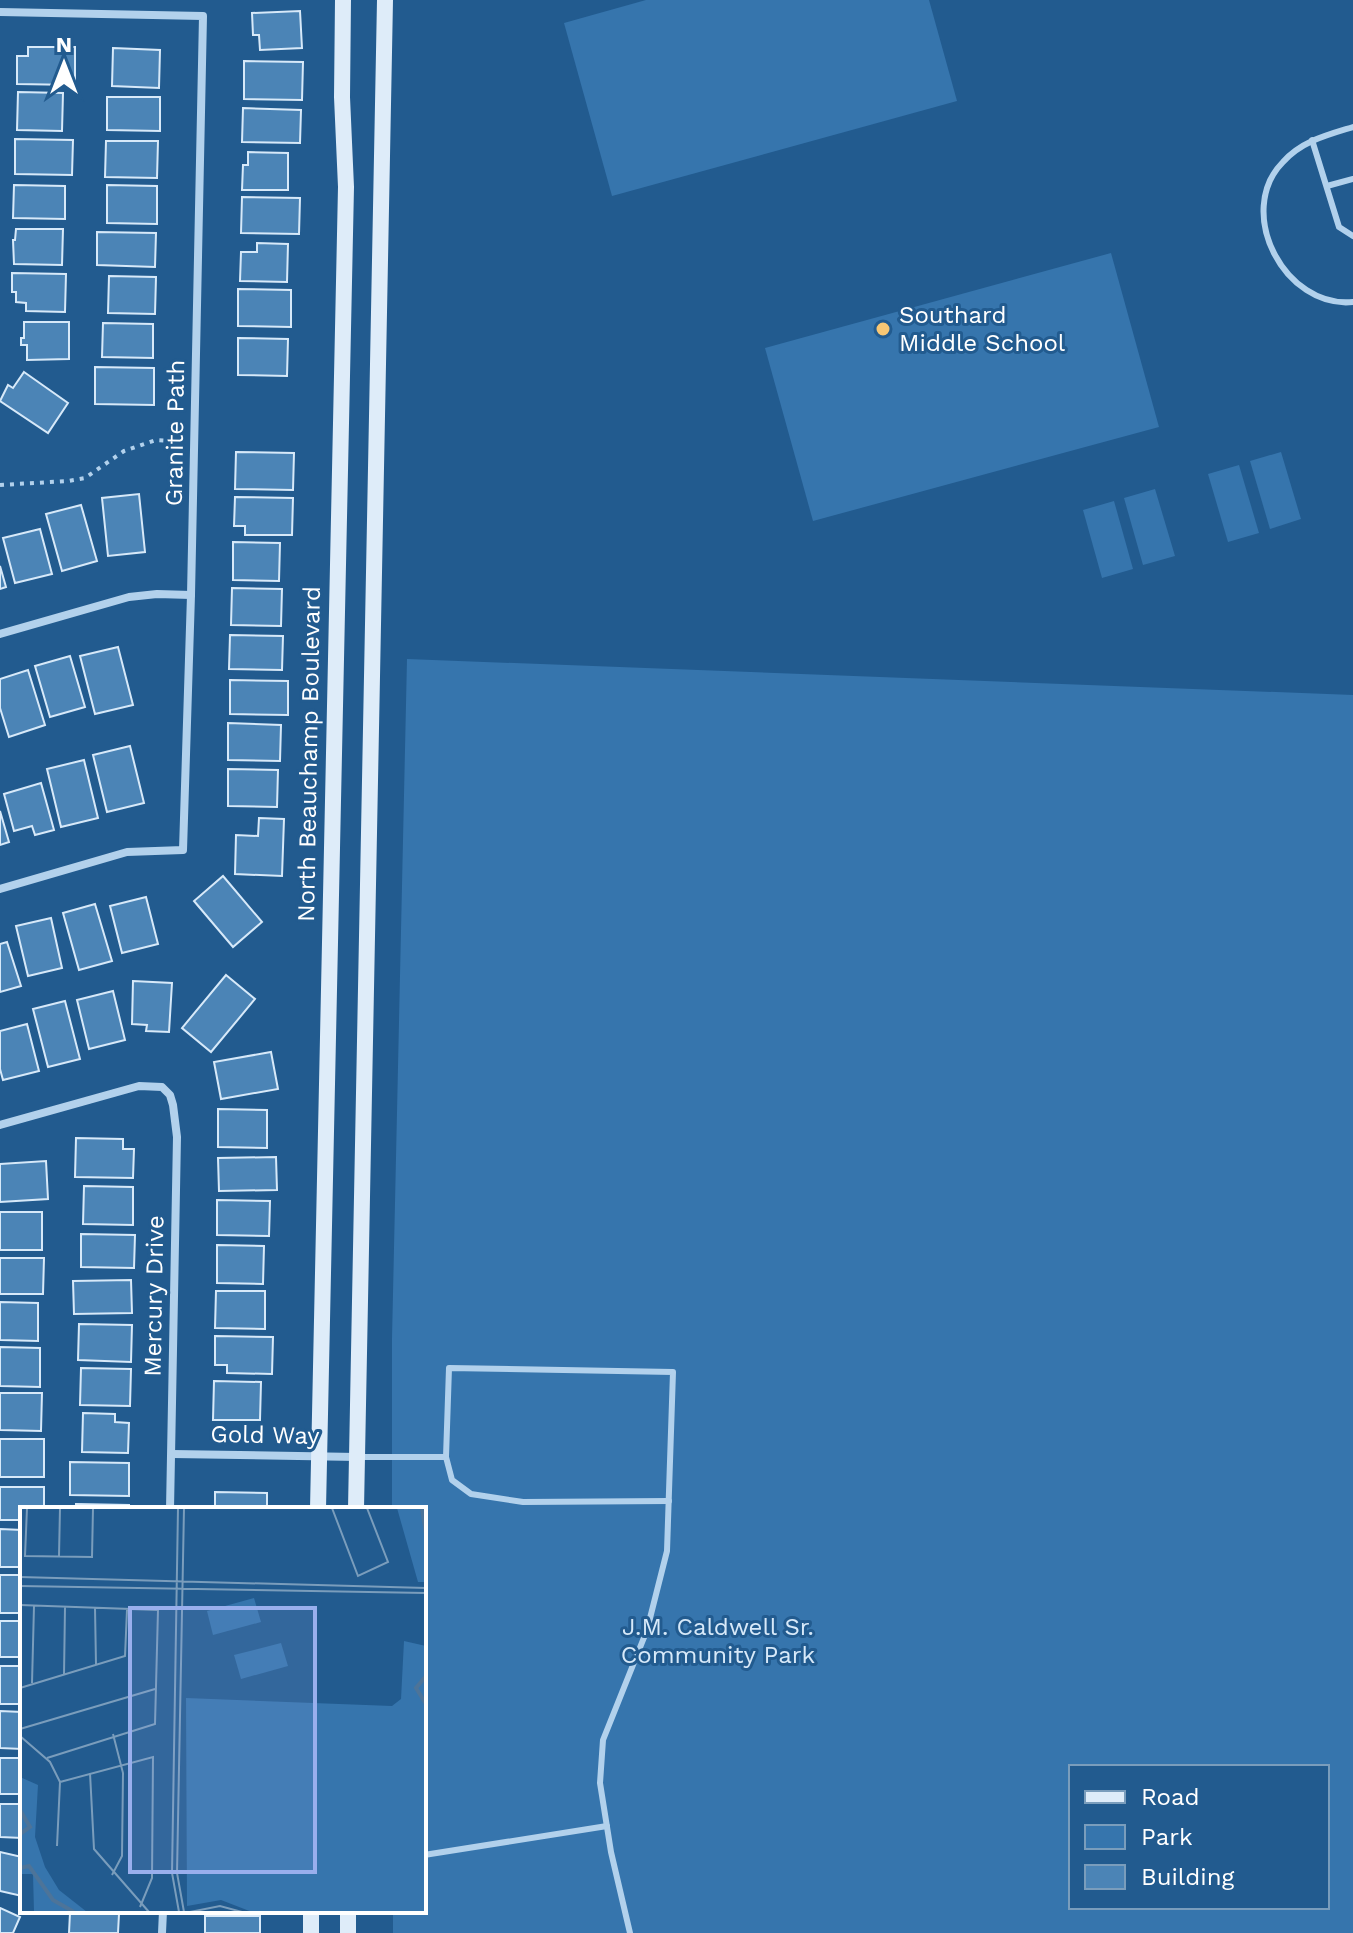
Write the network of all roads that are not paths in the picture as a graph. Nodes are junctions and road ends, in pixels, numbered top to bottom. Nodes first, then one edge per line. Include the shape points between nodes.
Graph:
1 (343, 0) edge
2 (385, 0) edge
3 (0, 12) edge
4 (1353, 127) edge
5 (1312, 140) junction
6 (1353, 179) edge
7 (1327, 186) junction
8 (1353, 236) edge
9 (1353, 302) edge
10 (191, 595) junction
11 (0, 634) edge
12 (0, 889) edge
13 (0, 1125) edge
14 (172, 1454) junction
15 (318, 1456) junction
16 (357, 1457) junction
17 (446, 1457) junction
18 (669, 1501) junction
19 (170, 1507) edge
20 (318, 1507) edge
21 (356, 1507) edge
22 (607, 1826) junction
23 (426, 1855) edge
24 (163, 1913) edge
25 (162, 1933) edge
26 (630, 1933) edge

1 - 15 street, North Beauchamp Boulevard via 346,187
2 - 16 street
3 - 10 street, Granite Path via 203,16
4 - 5 lane
5 - 7 lane
5 - 9 lane via 1271,177 1264,202 1266,231 1276,258 1297,282 1322,297
6 - 7 lane
7 - 8 lane via 1339,227
10 - 11 street via 129,597
10 - 12 street, Granite Path via 183,850 127,852
13 - 14 street, Mercury Drive via 139,1086 162,1087 170,1095 177,1137
14 - 15 street, Gold Way
14 - 19 street, Mercury Drive
15 - 16 street, Gold Way
15 - 20 street, North Beauchamp Boulevard
16 - 17 lane
16 - 21 street
17 - 18 lane via 452,1480 471,1494 523,1502
17 - 18 lane via 449,1368 673,1372
18 - 22 lane via 667,1551 647,1630 603,1740 600,1783
22 - 23 lane
22 - 26 lane
24 - 25 street

